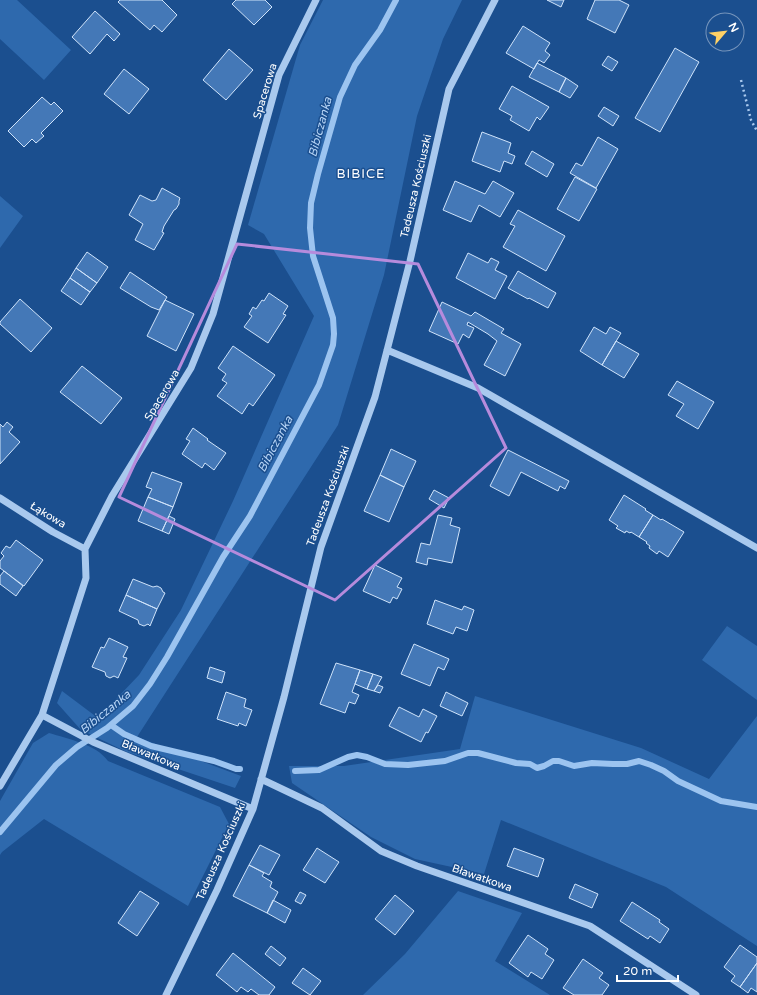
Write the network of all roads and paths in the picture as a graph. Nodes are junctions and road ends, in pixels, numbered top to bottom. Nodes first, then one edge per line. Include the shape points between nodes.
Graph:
1 (316, 0) edge
2 (495, 0) edge
3 (742, 80) dead end
4 (757, 131) edge
5 (387, 350) junction
6 (0, 498) edge
7 (757, 548) edge
8 (85, 549) junction
9 (42, 715) junction
10 (261, 779) junction
11 (0, 786) edge
12 (253, 809) junction
13 (166, 995) edge
14 (696, 995) edge

1 - 8 street, Spacerowa via 280,74 214,314 191,368 112,496
2 - 5 street, Tadeusza Kościuszki via 450,89
3 - 4 path via 751,120
5 - 7 street via 478,388
5 - 10 street, Tadeusza Kościuszki via 375,397 321,547
6 - 8 street, Łąkowa
8 - 9 street, Spacerowa via 86,578
9 - 11 street, Spacerowa
9 - 12 street, Bławatkowa via 92,742
10 - 12 street, Tadeusza Kościuszki
10 - 14 street, Bławatkowa via 322,808 381,851 590,926
12 - 13 street, Tadeusza Kościuszki

